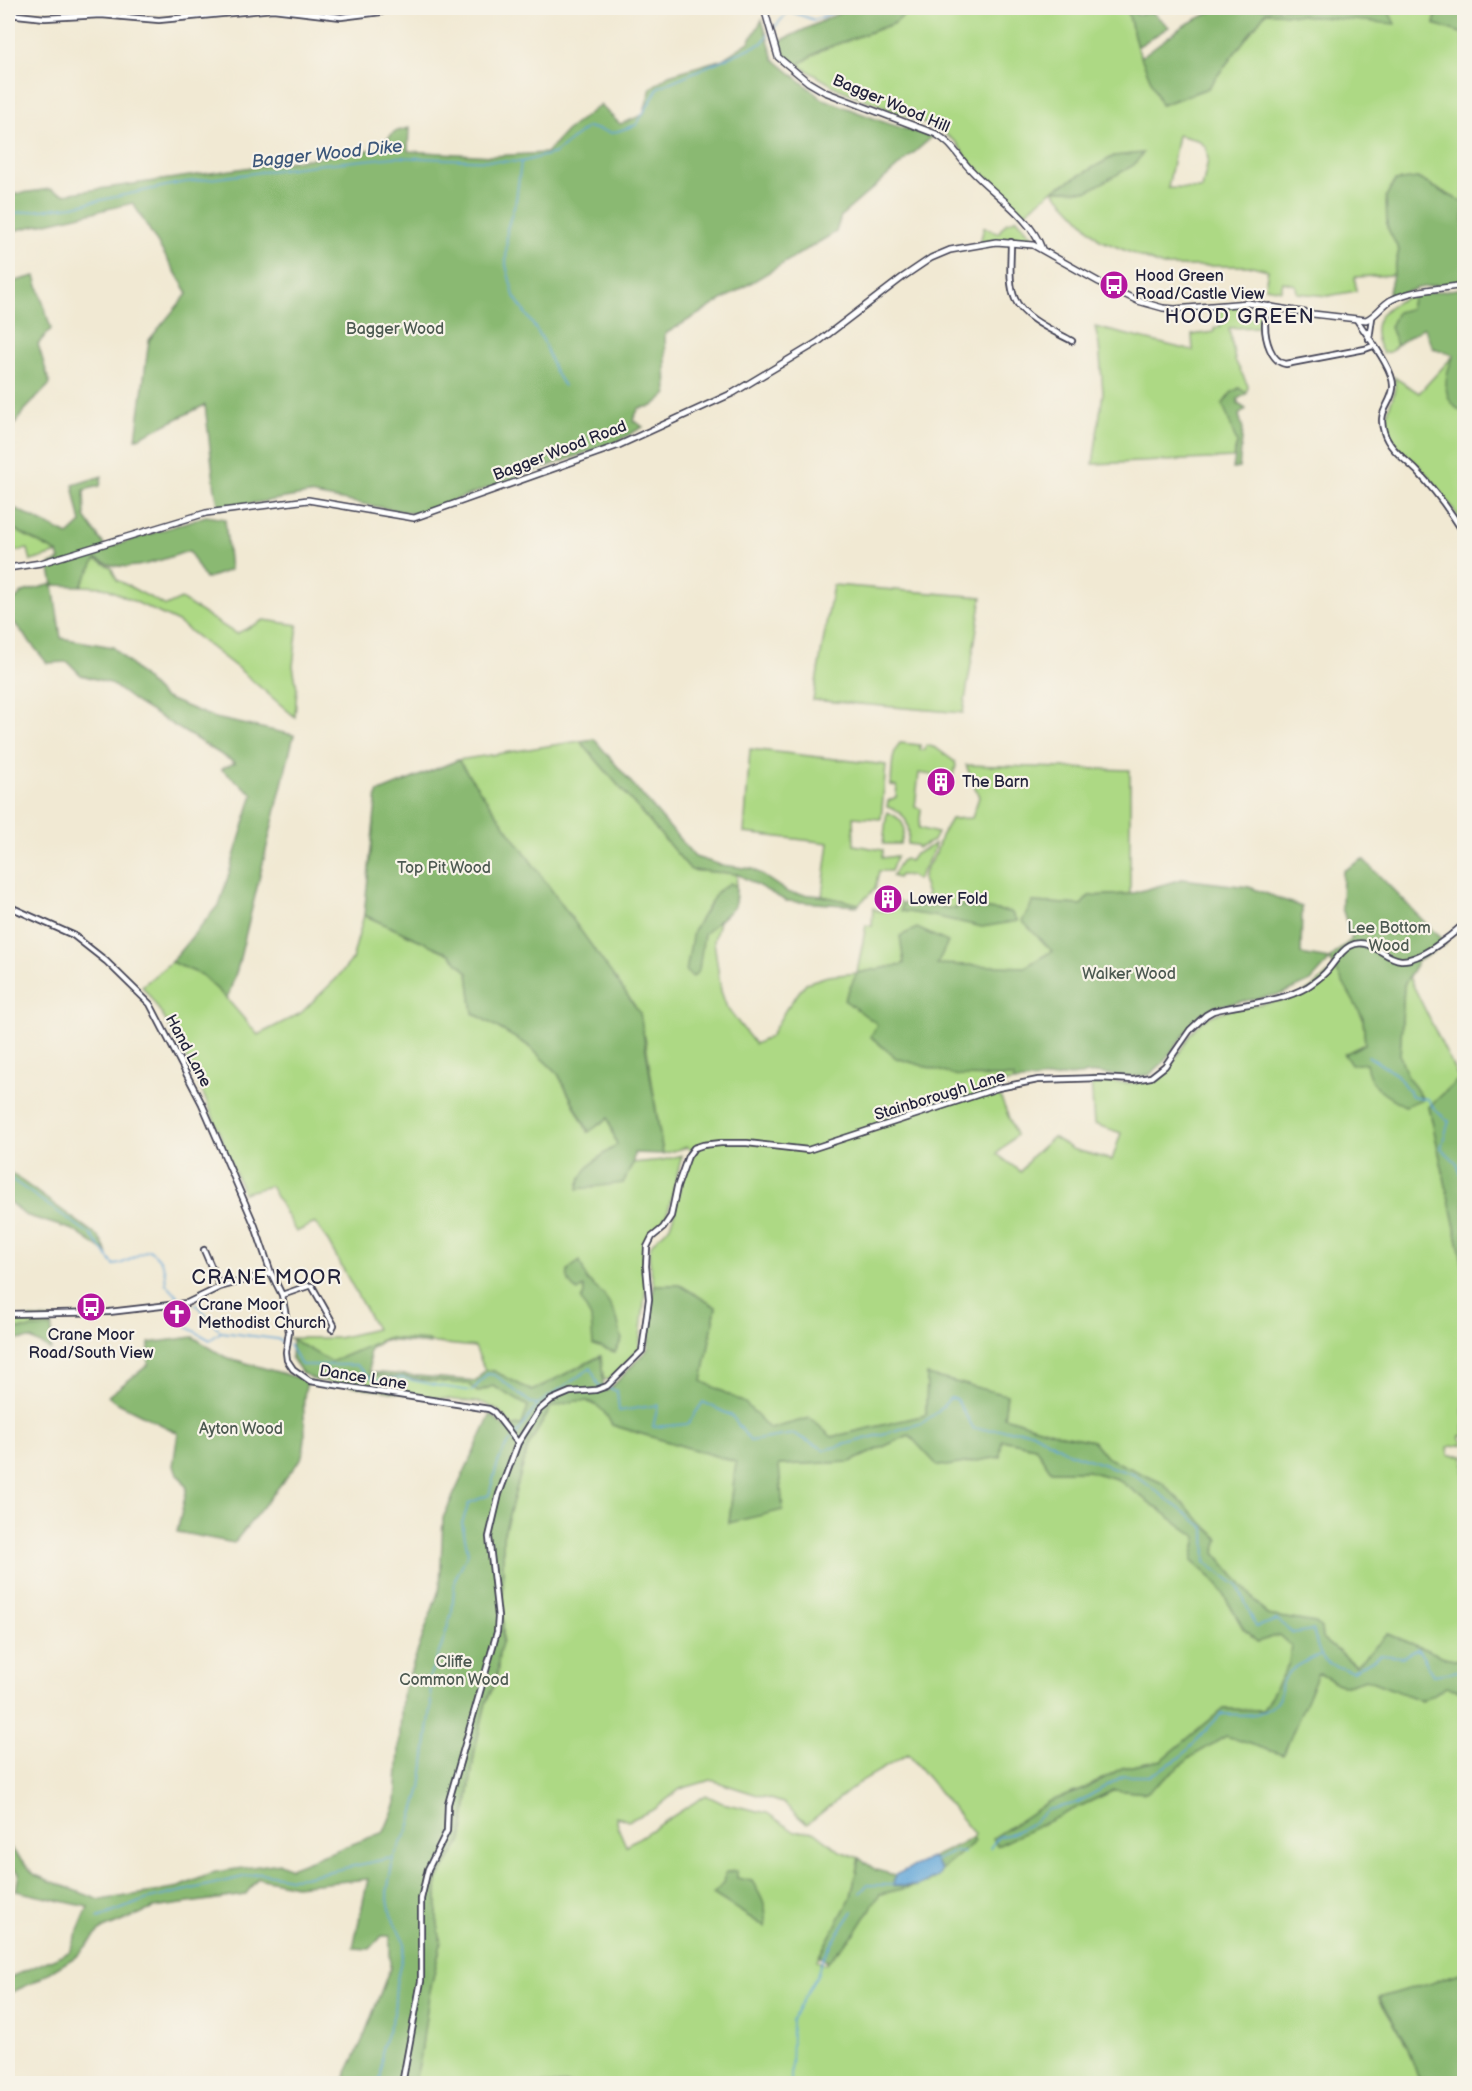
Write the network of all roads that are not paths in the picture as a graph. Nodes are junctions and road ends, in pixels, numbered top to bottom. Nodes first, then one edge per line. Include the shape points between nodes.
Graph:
1 (395, 8) edge
2 (764, 8) edge
3 (8, 14) edge
4 (1011, 242) junction
5 (1042, 249) junction
6 (1464, 285) edge
7 (1270, 306) junction
8 (1372, 318) junction
9 (1357, 320) junction
10 (1369, 339) junction
11 (1072, 341) dead end
12 (1373, 346) junction
13 (1464, 533) edge
14 (8, 568) edge
15 (8, 906) edge
16 (1464, 924) edge
17 (204, 1250) dead end
18 (271, 1273) junction
19 (220, 1287) junction
20 (282, 1295) junction
21 (8, 1314) edge
22 (332, 1329) dead end
23 (517, 1442) junction
24 (402, 2084) edge

1 - 3 street via 341,17 273,9 159,20
2 - 5 street, Bagger Wood Hill via 778,57 825,92 949,142 965,165 1024,221
4 - 5 street, Bagger Wood Road
4 - 11 street via 1015,301 1030,316
4 - 14 street, Bagger Wood Road via 939,254 818,342 733,393 617,446 414,518 308,500 206,513 41,563
5 - 7 street via 1099,282 1156,307 1248,303
6 - 8 street via 1390,301
7 - 9 street
7 - 12 street via 1265,325 1273,357 1280,363
8 - 9 street
8 - 10 street
9 - 10 street
10 - 12 street
12 - 13 street via 1391,374 1393,388 1383,409 1384,434 1443,501
15 - 18 street, Hand Lane via 74,935 150,1004 202,1104
16 - 23 street, Stainborough Lane via 1438,944 1403,960 1368,944 1350,946 1302,989 1213,1011 1190,1030 1165,1066 1151,1077 1038,1080 998,1088 808,1150 721,1143 694,1148 677,1187 671,1216 647,1247 649,1299 642,1351 607,1386 570,1392 551,1400 539,1410
17 - 19 street
18 - 19 street
18 - 20 street, Dance Lane
19 - 21 street via 176,1305 109,1312
20 - 22 street via 312,1286 334,1325
20 - 23 street, Dance Lane via 288,1317 287,1360 310,1381 484,1407 494,1412
23 - 24 street via 489,1537 497,1632 448,1804 447,1831 428,1869 421,1899 421,1982

